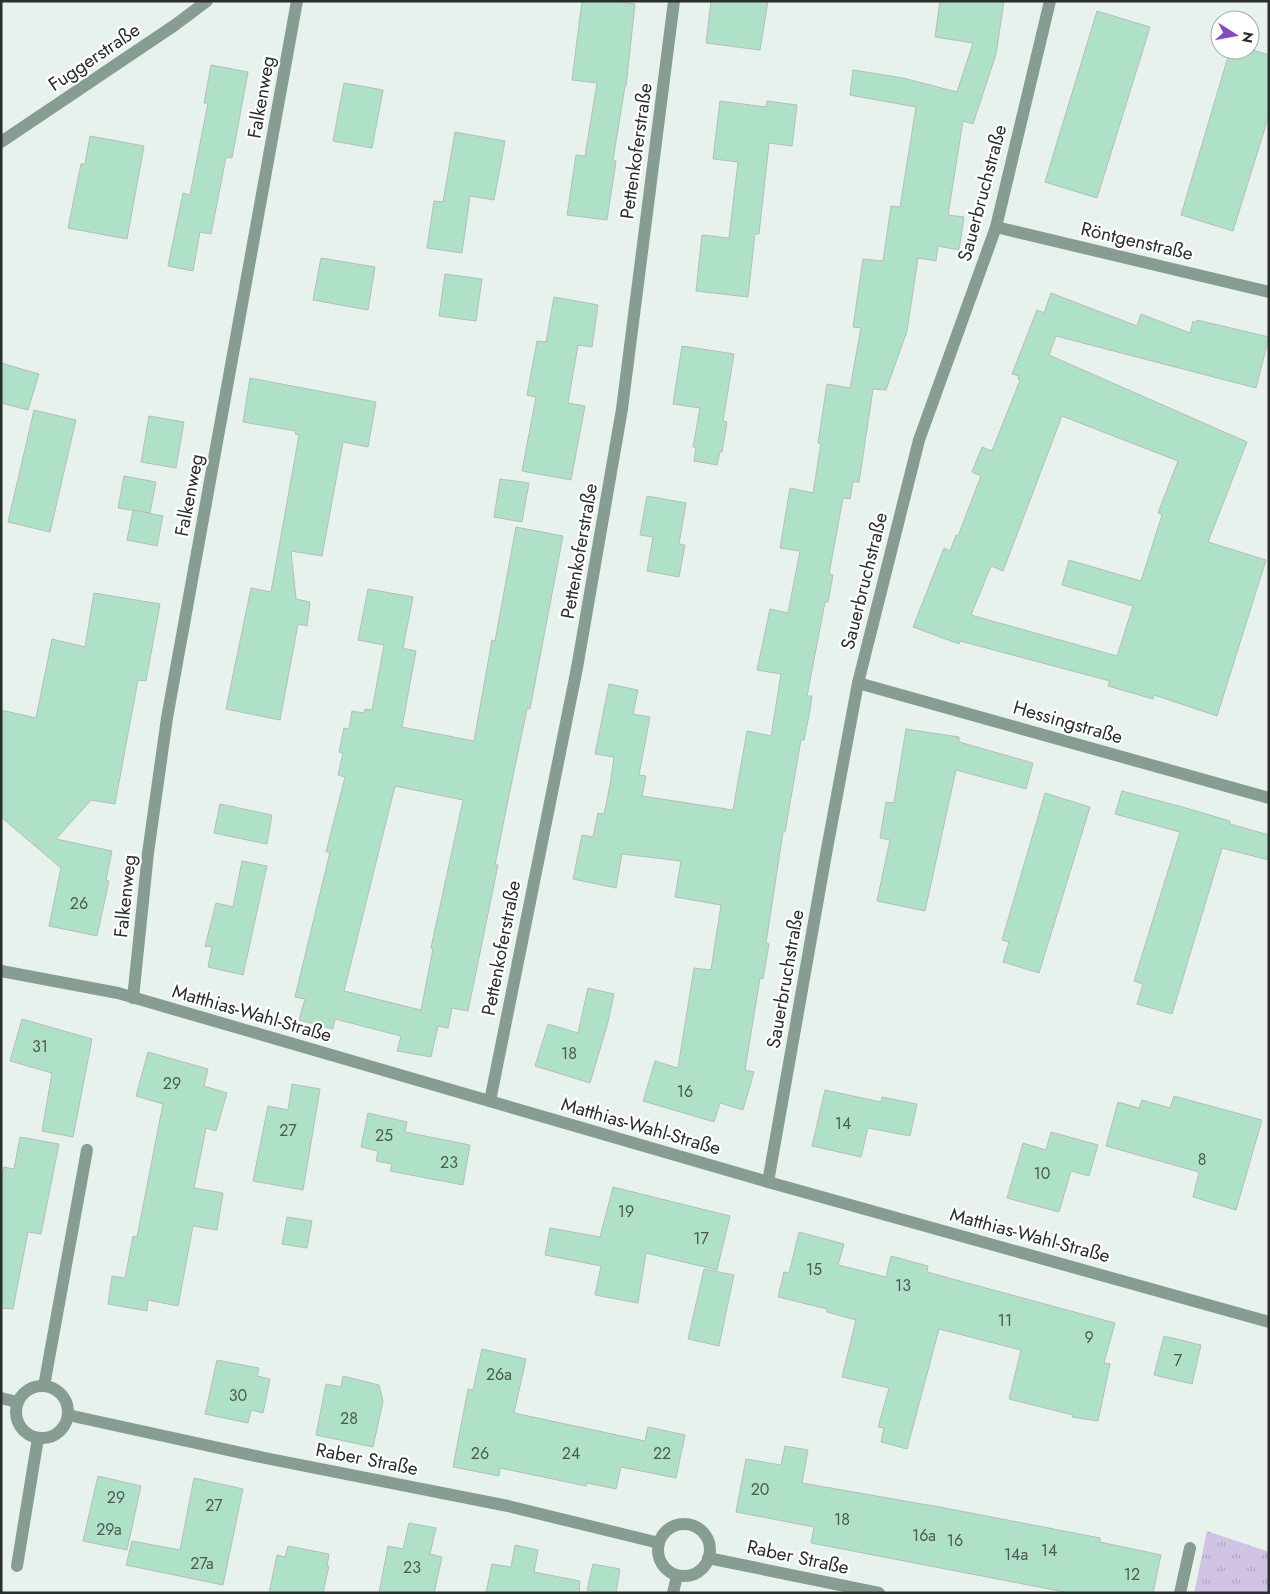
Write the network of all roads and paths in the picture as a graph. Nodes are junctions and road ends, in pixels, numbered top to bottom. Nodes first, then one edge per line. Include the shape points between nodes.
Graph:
1 (207, 1) edge
2 (297, 1) edge
3 (674, 1) edge
4 (1050, 1) edge
5 (1, 142) edge
6 (996, 227) junction
7 (1269, 292) edge
8 (858, 683) junction
9 (1269, 798) edge
10 (1, 971) edge
11 (133, 998) junction
12 (490, 1101) junction
13 (87, 1150) dead end
14 (768, 1182) junction
15 (1269, 1322) edge
16 (44, 1386) junction
17 (1, 1398) edge
18 (17, 1402) junction
19 (68, 1415) junction
20 (38, 1438) junction
21 (659, 1543) junction
22 (1190, 1548) dead end
23 (708, 1558) junction
24 (17, 1566) dead end
25 (677, 1576) junction
26 (673, 1593) edge
27 (879, 1593) edge
28 (1180, 1593) edge

1 - 5 street, Fuggerstraße
2 - 11 street, Falkenweg via 167,718 148,853
3 - 12 street, Pettenkoferstraße via 622,409 577,668
4 - 6 street, Sauerbruchstraße
6 - 7 street, Röntgenstraße
6 - 8 street, Sauerbruchstraße via 919,440
8 - 9 street, Hessingstraße
8 - 14 street, Sauerbruchstraße
10 - 11 street, Matthias-Wahl-Straße
11 - 12 street, Matthias-Wahl-Straße
12 - 14 street, Matthias-Wahl-Straße
13 - 16 street
14 - 15 street, Matthias-Wahl-Straße
16 - 18 street via 28,1389
16 - 19 street via 59,1392 65,1399
17 - 18 street
18 - 20 street via 17,1420 21,1428
19 - 20 street via 60,1431 53,1436
19 - 21 street, Raber Straße via 508,1506
20 - 24 street
21 - 23 street via 663,1533 677,1524 694,1526 706,1537
21 - 25 street via 657,1549 662,1566
22 - 28 street
23 - 25 street via 702,1569 694,1574
23 - 27 street, Raber Straße
25 - 26 street

